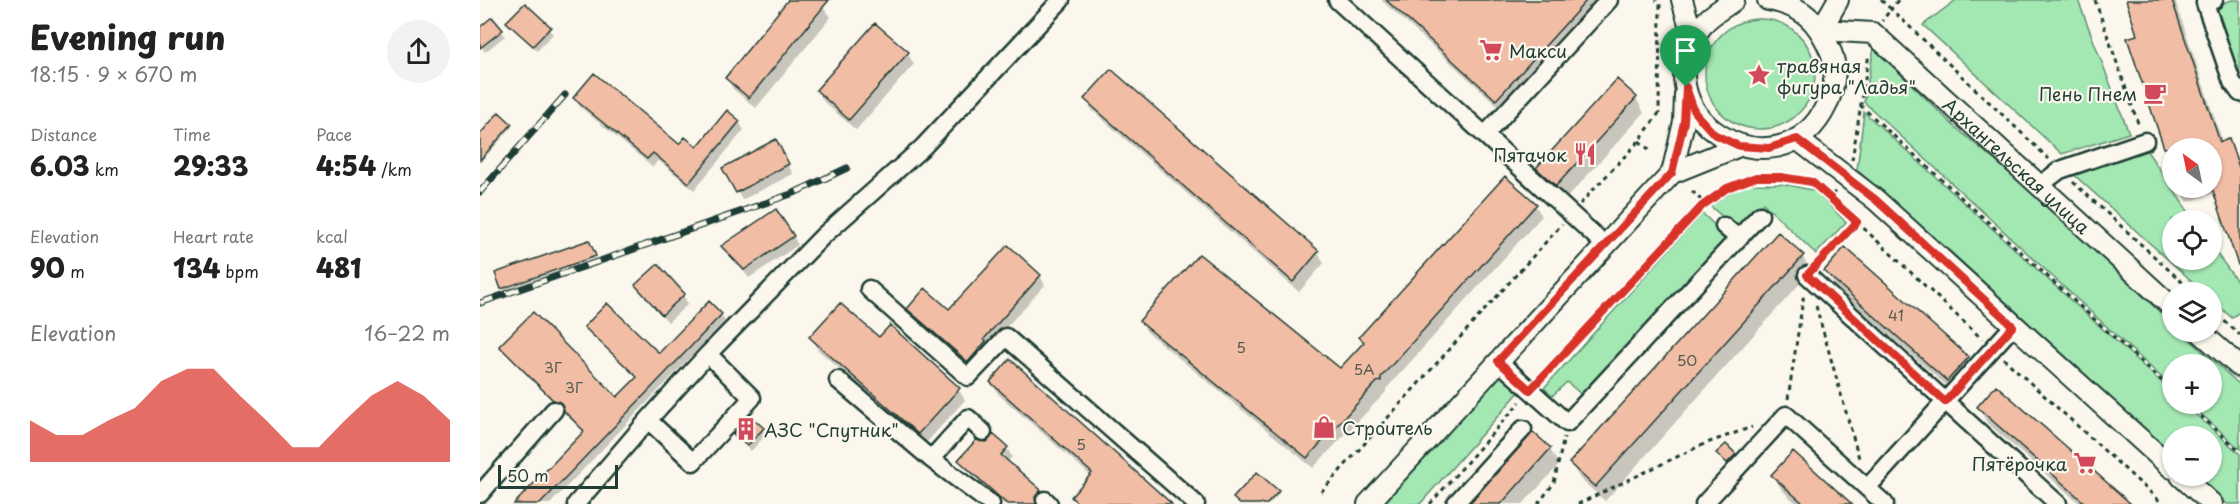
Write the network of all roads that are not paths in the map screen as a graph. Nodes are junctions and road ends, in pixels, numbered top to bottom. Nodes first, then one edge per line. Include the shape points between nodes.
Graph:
1 (1061, 0) edge
2 (1337, 0) edge
3 (1609, 0) edge
4 (1682, 0) edge
5 (1734, 0) edge
6 (1838, 0) edge
7 (1782, 1) edge
8 (2208, 1) edge
9 (1821, 30) junction
10 (1694, 41) junction
11 (1686, 87) junction
12 (2240, 93) edge
13 (1485, 135) junction
14 (1797, 139) junction
15 (2145, 141) road end
16 (1739, 146) junction
17 (1672, 173) junction
18 (2038, 186) junction
19 (1760, 214) dead end
20 (1724, 226) dead end
21 (1738, 238) junction
22 (1605, 245) junction
23 (1807, 275) road end
24 (869, 289) dead end
25 (2162, 298) edge
26 (2013, 326) junction
27 (2211, 342) edge
28 (708, 354) junction
29 (1498, 361) junction
30 (2240, 368) edge
31 (838, 380) dead end
32 (1945, 402) junction
33 (554, 410) dead end
34 (648, 420) junction
35 (1523, 429) dead end
36 (983, 432) dead end
37 (931, 459) junction
38 (2162, 459) edge
39 (2192, 486) edge
40 (1867, 488) junction
41 (480, 494) edge
42 (576, 504) edge
43 (991, 504) edge
44 (1196, 504) edge
45 (1368, 504) edge
46 (1455, 504) edge
47 (1704, 504) edge
48 (1885, 504) edge
49 (2058, 504) edge
50 (2212, 504) edge

1 - 28 lane via 923,147 823,236
2 - 13 lane
3 - 13 lane
4 - 10 main road
5 - 10 main road via 1706,21
6 - 9 main road
7 - 9 main road via 1806,14
8 - 12 lane via 2232,82
9 - 14 main road via 1834,59 1833,90 1820,118
9 - 18 main road, Архангельская улица via 1873,33
10 - 11 main road via 1685,67
11 - 16 main road via 1695,113 1714,134
11 - 17 main road via 1684,122
13 - 22 lane
14 - 16 main road via 1769,148
14 - 26 main road via 1849,177
15 - 18 lane via 2060,170
16 - 17 main road
17 - 22 main road
18 - 25 main road, Архангельская улица
19 - 21 lane
20 - 21 lane
21 - 29 lane via 1567,423
22 - 29 main road
23 - 32 lane
24 - 44 lane via 968,377 1006,337
26 - 32 lane
26 - 38 main road
27 - 30 main road
28 - 34 lane
28 - 34 lane via 752,398 693,462
29 - 45 main road
31 - 37 lane
32 - 40 lane
32 - 49 lane
33 - 41 lane
34 - 42 lane
35 - 46 lane
36 - 37 lane via 968,418
37 - 43 lane
39 - 50 main road
40 - 47 lane via 1786,415
40 - 48 lane

